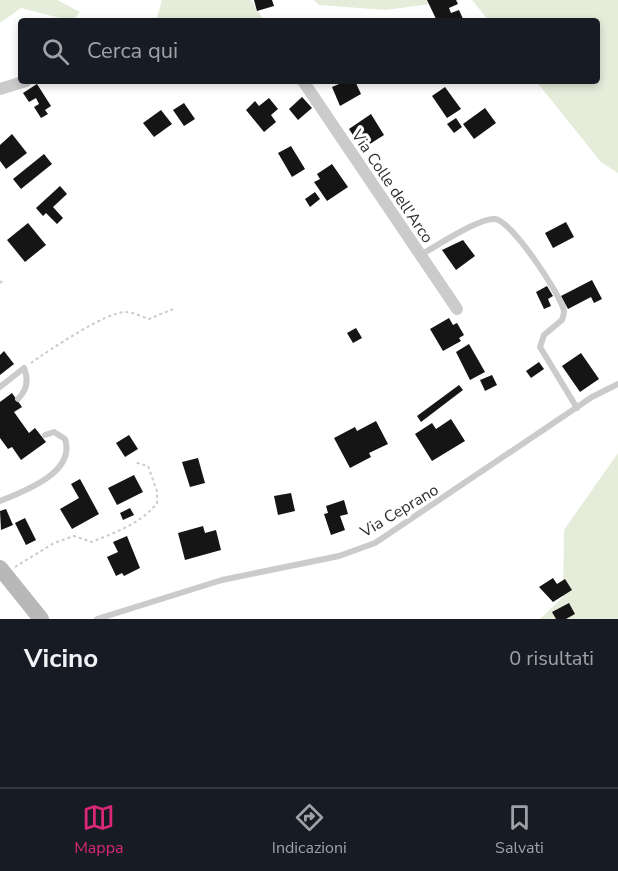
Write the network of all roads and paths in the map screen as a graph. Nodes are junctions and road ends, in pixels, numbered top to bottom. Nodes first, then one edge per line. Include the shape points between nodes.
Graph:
1 (18, 83) edge
2 (305, 84) edge
3 (0, 89) edge
4 (420, 256) junction
5 (4, 279) dead end
6 (0, 283) edge
7 (173, 309) dead end
8 (457, 309) dead end
9 (24, 368) junction
10 (618, 384) edge
11 (0, 387) edge
12 (18, 399) dead end
13 (577, 408) junction
14 (45, 435) dead end
15 (134, 462) dead end
16 (0, 501) edge
17 (2, 571) edge
18 (41, 619) edge
19 (98, 619) edge

1 - 3 street
2 - 4 street, Via Colle dell'Arco
4 - 8 street, Via Colle dell'Arco
4 - 13 lane via 486,220 499,219 507,225 528,250 562,308 562,320 544,334 540,347
5 - 6 path
7 - 9 path via 149,319 128,312 114,314 66,338
9 - 11 lane
9 - 12 lane via 26,390
10 - 13 lane, Via Ceprano
13 - 19 lane, Via Ceprano via 375,543 347,554 222,580
14 - 16 lane via 54,432 65,439 66,459 59,470
15 - 17 path via 148,466 153,477 157,503 151,511 135,523 92,542 74,536
17 - 18 street

